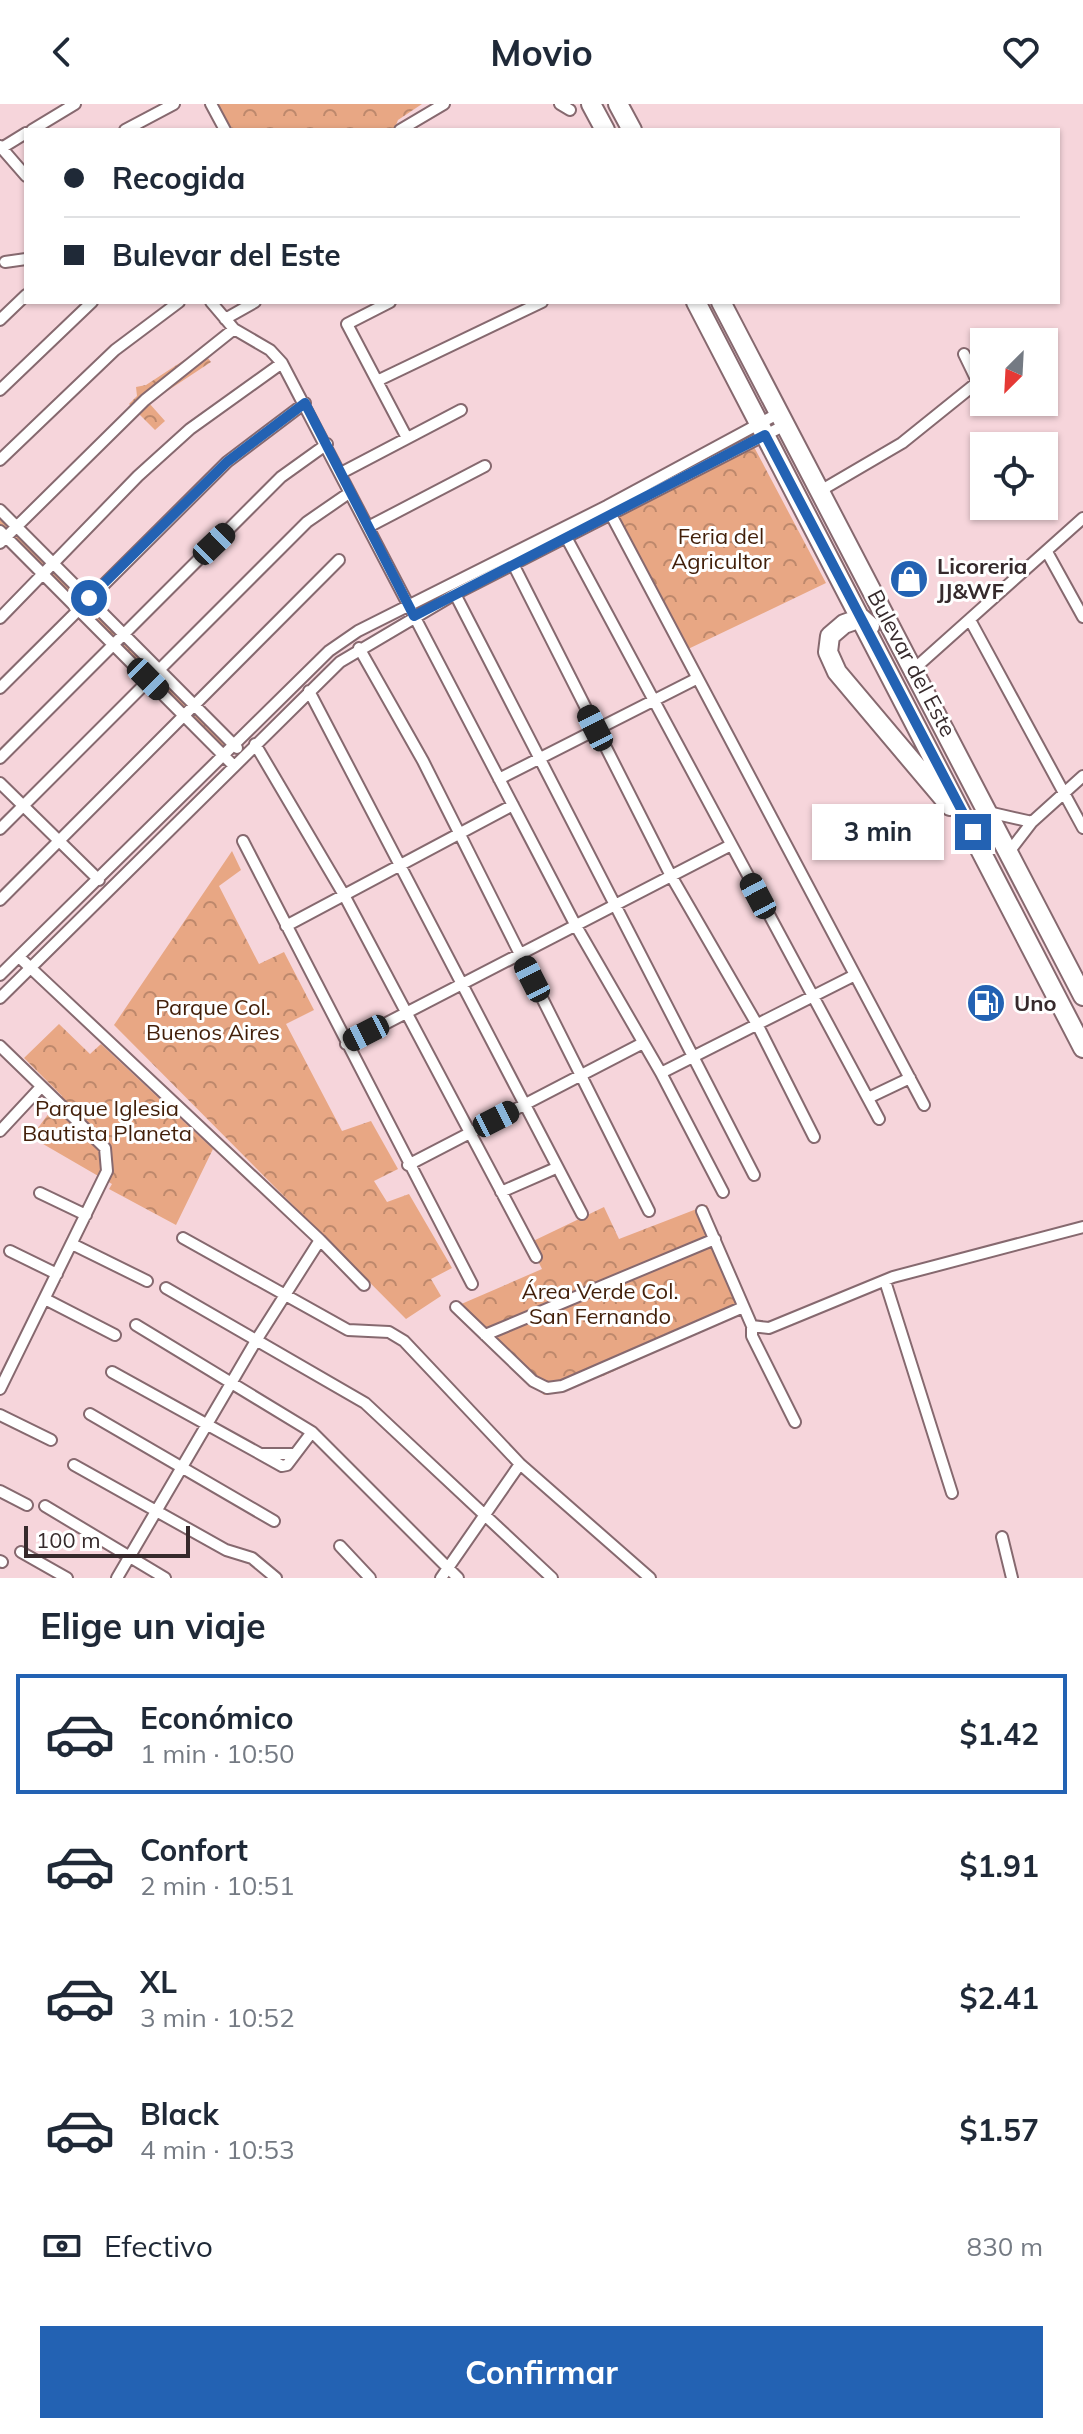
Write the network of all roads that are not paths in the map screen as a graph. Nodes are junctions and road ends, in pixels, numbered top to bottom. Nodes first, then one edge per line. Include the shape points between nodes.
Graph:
1 (75, 104) edge
2 (174, 104) edge
3 (211, 104) edge
4 (444, 104) edge
5 (560, 104) edge
6 (591, 104) edge
7 (618, 104) edge
8 (56, 109) edge
9 (570, 110) dead end
10 (34, 128) edge
11 (129, 128) edge
12 (224, 128) edge
13 (403, 128) edge
14 (604, 128) edge
15 (631, 128) edge
16 (24, 134) edge
17 (1, 148) edge
18 (24, 174) edge
19 (24, 259) edge
20 (5, 262) dead end
21 (24, 297) edge
22 (90, 304) edge
23 (176, 304) edge
24 (213, 304) edge
25 (251, 304) edge
26 (386, 304) edge
27 (538, 304) edge
28 (697, 304) edge
29 (722, 304) edge
30 (225, 319) junction
31 (0, 320) edge
32 (234, 329) junction
33 (964, 354) dead end
34 (282, 363) junction
35 (970, 363) edge
36 (377, 381) junction
37 (970, 389) edge
38 (0, 390) edge
39 (305, 403) junction
40 (461, 410) dead end
41 (782, 419) junction
42 (763, 429) junction
43 (407, 438) junction
44 (327, 444) junction
45 (0, 460) edge
46 (485, 466) dead end
47 (341, 473) junction
48 (820, 491) junction
49 (349, 493) junction
50 (0, 510) edge
51 (609, 510) junction
52 (1083, 518) edge
53 (370, 526) junction
54 (17, 527) junction
55 (2, 537) edge
56 (566, 537) junction
57 (1047, 552) junction
58 (339, 560) dead end
59 (54, 563) junction
60 (513, 564) junction
61 (43, 574) junction
62 (455, 594) junction
63 (89, 598) junction
64 (409, 605) junction
65 (78, 609) junction
66 (414, 616) junction
67 (1083, 617) edge
68 (0, 618) edge
69 (861, 618) junction
70 (970, 620) junction
71 (124, 633) junction
72 (113, 644) junction
73 (359, 648) junction
74 (158, 668) junction
75 (914, 669) junction
76 (148, 679) junction
77 (696, 679) junction
78 (0, 688) edge
79 (309, 691) junction
80 (650, 700) junction
81 (195, 705) junction
82 (185, 715) junction
83 (595, 728) junction
84 (949, 736) junction
85 (255, 744) junction
86 (234, 745) junction
87 (223, 755) junction
88 (244, 755) junction
89 (537, 757) junction
90 (0, 758) edge
91 (234, 766) junction
92 (1083, 776) edge
93 (499, 779) junction
94 (0, 783) edge
95 (1065, 794) junction
96 (513, 805) junction
97 (23, 806) junction
98 (988, 812) junction
99 (1032, 822) junction
100 (1083, 828) edge
101 (0, 829) edge
102 (973, 832) junction
103 (457, 833) junction
104 (60, 841) junction
105 (243, 841) dead end
106 (731, 845) junction
107 (1009, 852) junction
108 (400, 864) junction
109 (670, 874) junction
110 (99, 880) junction
111 (344, 895) junction
112 (0, 900) edge
113 (613, 905) junction
114 (286, 926) junction
115 (576, 926) junction
116 (520, 955) junction
117 (19, 957) junction
118 (29, 969) junction
119 (0, 975) edge
120 (853, 976) junction
121 (462, 985) junction
122 (1083, 996) edge
123 (0, 998) edge
124 (812, 998) junction
125 (407, 1013) junction
126 (758, 1026) junction
127 (643, 1043) junction
128 (346, 1044) junction
129 (1083, 1048) edge
130 (2, 1051) edge
131 (691, 1055) junction
132 (661, 1073) junction
133 (581, 1074) junction
134 (910, 1078) junction
135 (41, 1087) junction
136 (868, 1098) junction
137 (523, 1105) junction
138 (924, 1105) dead end
139 (879, 1119) dead end
140 (0, 1131) edge
141 (468, 1133) junction
142 (814, 1137) dead end
143 (408, 1165) junction
144 (556, 1168) junction
145 (754, 1175) dead end
146 (501, 1192) junction
147 (723, 1192) dead end
148 (40, 1193) dead end
149 (649, 1211) dead end
150 (702, 1211) dead end
151 (582, 1214) dead end
152 (86, 1215) junction
153 (1083, 1227) edge
154 (183, 1238) dead end
155 (715, 1239) junction
156 (320, 1240) junction
157 (72, 1244) junction
158 (10, 1251) dead end
159 (536, 1257) dead end
160 (57, 1274) junction
161 (147, 1281) dead end
162 (885, 1281) junction
163 (472, 1284) dead end
164 (364, 1285) dead end
165 (166, 1288) dead end
166 (284, 1295) junction
167 (45, 1299) junction
168 (456, 1307) dead end
169 (741, 1308) junction
170 (136, 1325) dead end
171 (752, 1326) junction
172 (115, 1335) dead end
173 (485, 1335) junction
174 (257, 1339) junction
175 (112, 1372) dead end
176 (231, 1383) junction
177 (0, 1389) edge
178 (90, 1414) dead end
179 (0, 1415) edge
180 (795, 1422) dead end
181 (208, 1424) junction
182 (312, 1432) junction
183 (51, 1440) dead end
184 (520, 1464) junction
185 (74, 1465) dead end
186 (183, 1468) junction
187 (0, 1491) edge
188 (952, 1493) dead end
189 (27, 1505) dead end
190 (45, 1506) dead end
191 (156, 1511) junction
192 (485, 1515) junction
193 (274, 1521) dead end
194 (1002, 1537) dead end
195 (340, 1546) dead end
196 (21, 1552) dead end
197 (129, 1555) junction
198 (448, 1568) junction
199 (1009, 1576) edge
200 (67, 1578) edge
201 (117, 1578) edge
202 (165, 1578) edge
203 (276, 1578) edge
204 (370, 1578) edge
205 (441, 1578) edge
206 (458, 1578) edge
207 (552, 1578) edge
208 (650, 1578) edge

1 - 8 street
2 - 11 street
3 - 12 street
4 - 13 street
5 - 9 street
6 - 14 highway
7 - 15 highway
8 - 10 street
16 - 17 street
17 - 18 street
19 - 20 street
21 - 31 street
22 - 38 street
23 - 45 street via 115,350
24 - 30 street
25 - 30 street
26 - 36 street via 347,324
27 - 36 street
28 - 42 highway, Bulevar del Este
29 - 41 highway, Bulevar del Este
30 - 32 street
32 - 34 street
32 - 54 street via 145,400
33 - 35 street
34 - 39 street
34 - 59 street via 190,429
36 - 43 street
37 - 48 street via 902,443
39 - 44 street
39 - 63 street via 227,462
40 - 43 street
41 - 42 street
41 - 48 highway, Bulevar del Este
42 - 51 street
42 - 69 highway, Bulevar del Este
43 - 47 street
44 - 47 street
44 - 71 street via 281,477
46 - 53 street
47 - 49 street
48 - 75 highway, Bulevar del Este
49 - 53 street
49 - 74 street via 307,522
50 - 54 street
51 - 56 street
51 - 64 street
51 - 77 street
52 - 57 street
53 - 64 street
54 - 55 street
54 - 59 street
55 - 61 street
56 - 60 street
56 - 80 street
57 - 67 street
57 - 70 street
58 - 81 street
59 - 61 street
59 - 63 street
60 - 62 street
60 - 83 street
61 - 65 street
61 - 68 street
62 - 66 street
62 - 89 street
63 - 65 street
63 - 71 street
64 - 66 street
64 - 86 street via 329,651
65 - 72 street
65 - 78 street
66 - 73 street
66 - 93 street
69 - 84 highway via 884,638 927,717
69 - 102 highway, Bulevar del Este
69 - 102 highway via 830,636 828,652 837,672
70 - 75 street
70 - 95 street
71 - 72 street
71 - 74 street
72 - 76 street
72 - 90 street
73 - 79 street
73 - 103 street
74 - 76 street
74 - 81 street
75 - 84 highway, Bulevar del Este
76 - 82 street
76 - 97 street
77 - 80 street
77 - 120 street
79 - 85 street
79 - 108 street
80 - 83 street
80 - 106 street
81 - 82 street
81 - 86 street
82 - 87 street
82 - 104 street
83 - 89 street
83 - 109 street
84 - 98 highway, Bulevar del Este
85 - 88 street
85 - 111 street
86 - 87 street
86 - 88 street
87 - 91 street
87 - 110 street
88 - 91 street
89 - 93 street
89 - 113 street
91 - 118 street
92 - 95 street
93 - 96 street
94 - 97 street
95 - 99 street
95 - 100 street
96 - 103 street
96 - 115 street
97 - 101 street
97 - 104 street
98 - 99 street
98 - 107 highway, Bulevar del Este
99 - 107 street
102 - 129 highway, Bulevar del Este
103 - 108 street
103 - 116 street
104 - 110 street
104 - 112 street
105 - 114 street
106 - 109 street
106 - 124 street
107 - 122 highway, Bulevar del Este
108 - 111 street
108 - 121 street
109 - 113 street
109 - 126 street
110 - 117 street
111 - 114 street
111 - 125 street
113 - 115 street
113 - 131 street
114 - 128 street
115 - 116 street
115 - 127 street
116 - 121 street
116 - 133 street
117 - 118 street
117 - 119 street
118 - 123 street
118 - 156 street
120 - 124 street
120 - 134 street
121 - 125 street
121 - 137 street
124 - 126 street
124 - 136 street
125 - 128 street
125 - 141 street
126 - 131 street
126 - 142 street
127 - 132 street
127 - 133 street
128 - 143 street
130 - 135 street
131 - 132 street
131 - 145 street
132 - 147 street
133 - 137 street
133 - 149 street
134 - 136 street
134 - 138 street
135 - 140 street
135 - 152 street via 108,1153 107,1171
136 - 139 street
137 - 141 street
137 - 144 street
141 - 143 street
141 - 146 street
143 - 163 street
144 - 146 street
144 - 151 street
146 - 159 street
148 - 152 street
150 - 155 street
152 - 157 street
153 - 162 street
154 - 166 street
155 - 169 street
155 - 173 street
156 - 164 street
156 - 166 street
157 - 160 street
157 - 161 street
158 - 160 street
160 - 167 street
162 - 171 street via 784,1324
162 - 188 street
165 - 174 street
166 - 174 street
166 - 184 street via 348,1330 389,1332 404,1341
167 - 172 street
167 - 177 street
168 - 173 street
169 - 171 street
169 - 173 street via 547,1388
170 - 176 street
171 - 180 street via 752,1336
174 - 176 street
174 - 192 street via 365,1403
175 - 181 street
176 - 181 street
176 - 182 street
178 - 186 street
179 - 183 street
181 - 182 street via 282,1466
181 - 186 street
182 - 198 street
184 - 192 street
184 - 208 street
185 - 191 street
186 - 191 street
186 - 193 street
187 - 189 street
190 - 197 street
191 - 197 street
191 - 203 street via 226,1550 252,1558
192 - 198 street
192 - 207 street
194 - 199 street
195 - 204 street
196 - 200 street
197 - 201 street
197 - 202 street
198 - 205 street
198 - 206 street

